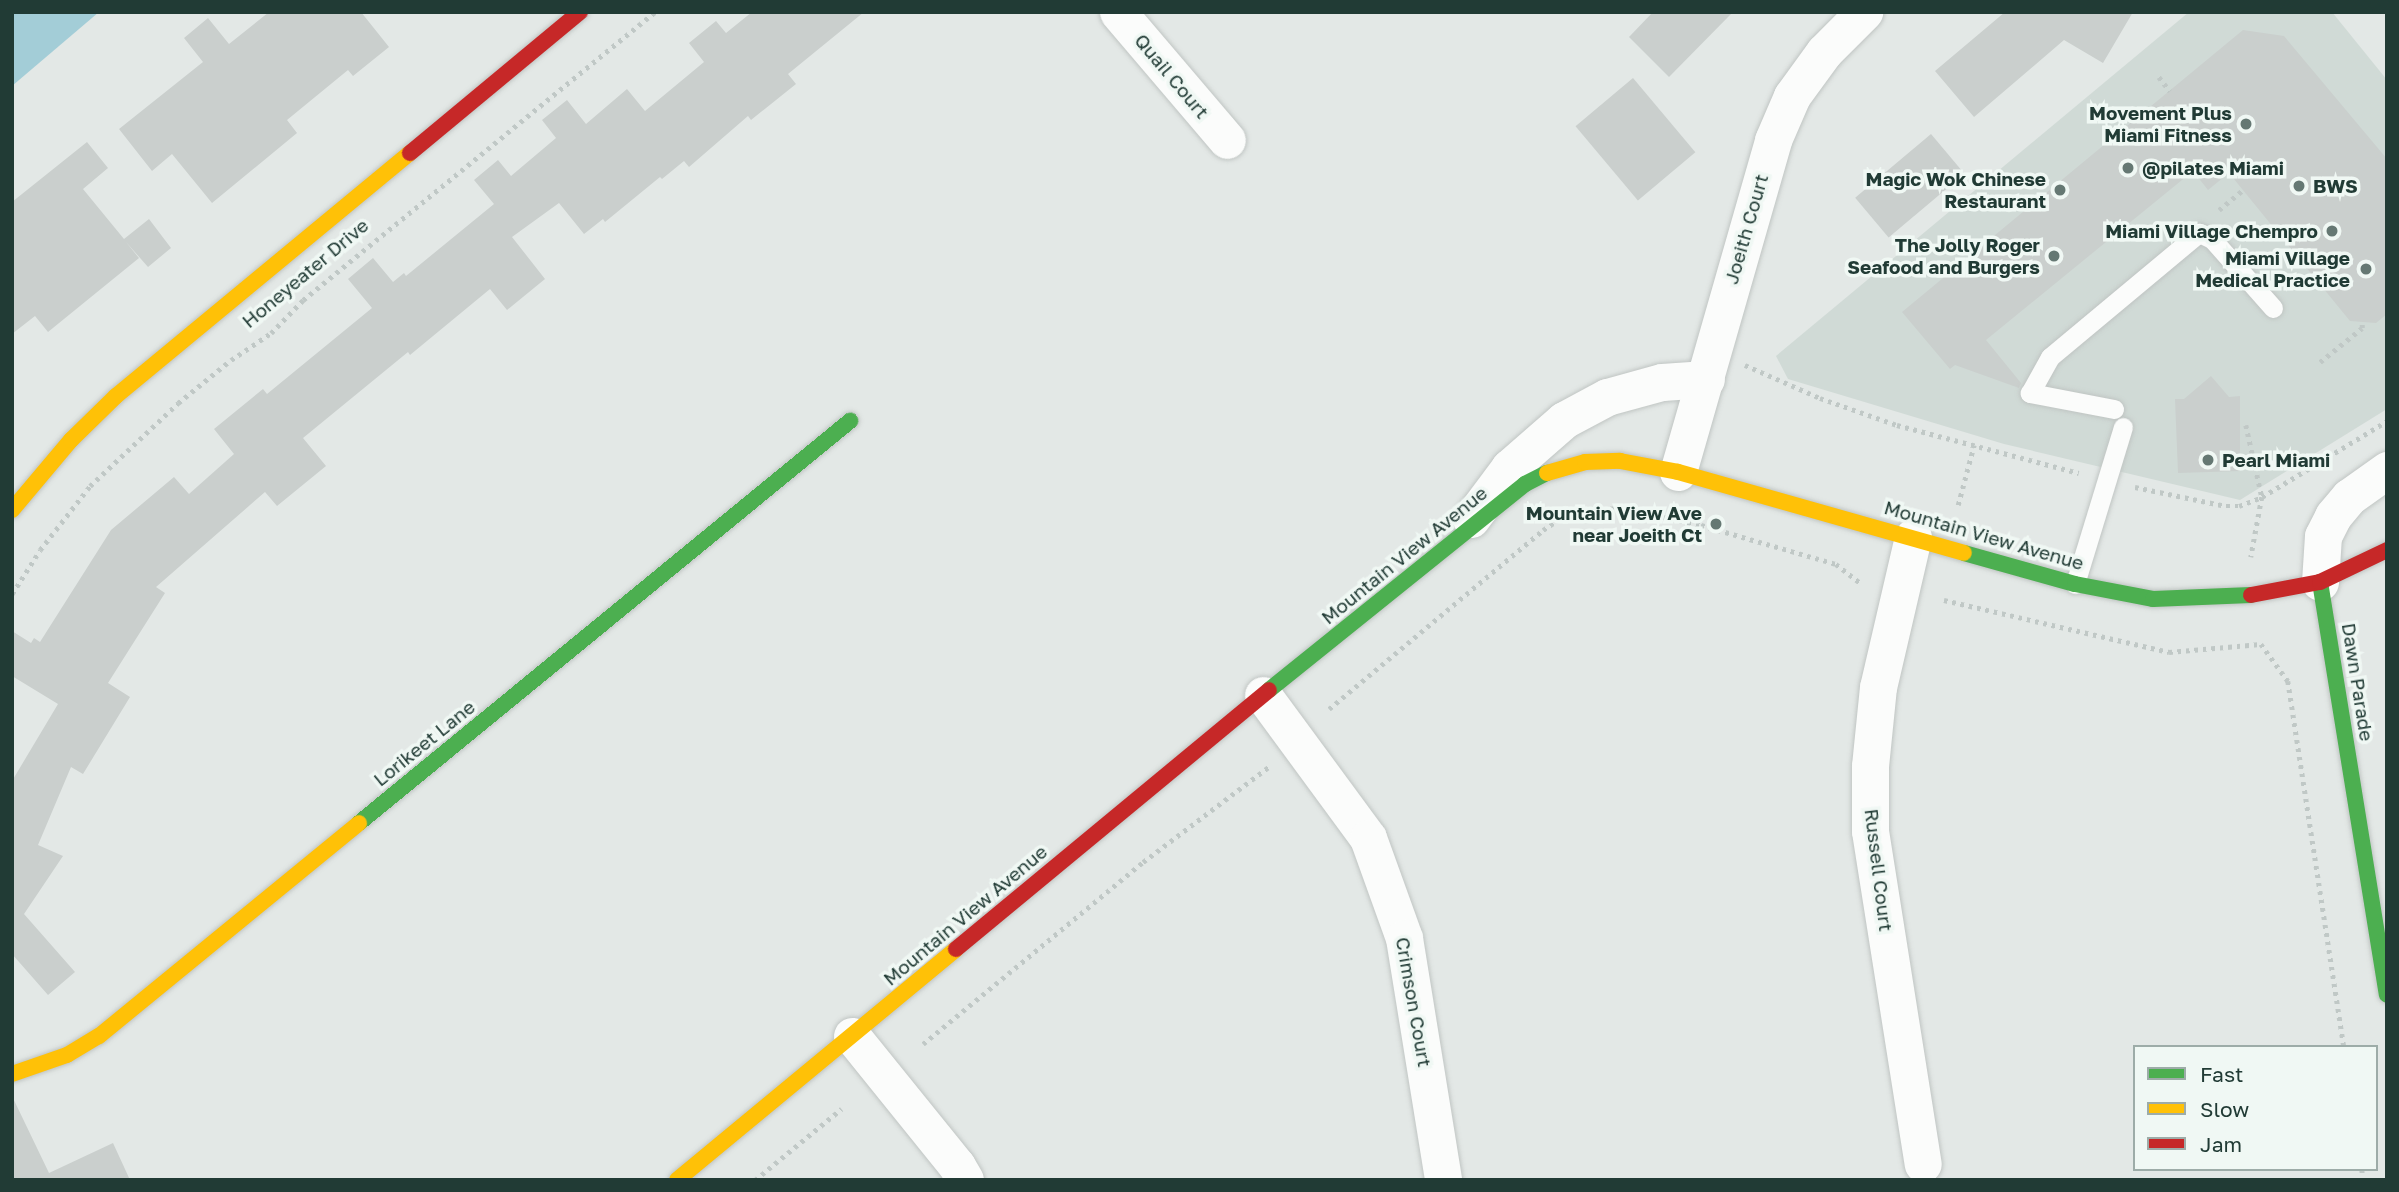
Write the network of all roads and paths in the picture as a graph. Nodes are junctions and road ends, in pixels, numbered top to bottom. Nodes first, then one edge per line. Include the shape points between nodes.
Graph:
1 (580, 12) edge
2 (655, 12) edge
3 (1118, 12) edge
4 (1864, 12) edge
5 (2159, 77) dead end
6 (2171, 91) dead end
7 (1227, 140) dead end
8 (2243, 190) dead end
9 (2218, 211) dead end
10 (2273, 308) dead end
11 (2362, 322) dead end
12 (2320, 362) dead end
13 (1741, 363) dead end
14 (1706, 379) junction
15 (850, 421) dead end
16 (2387, 421) edge
17 (2246, 425) dead end
18 (1974, 445) junction
19 (2387, 470) edge
20 (1678, 471) junction
21 (2106, 480) junction
22 (2262, 497) junction
23 (1958, 505) dead end
24 (12, 510) edge
25 (1913, 537) junction
26 (1454, 542) junction
27 (2387, 550) edge
28 (2251, 558) dead end
29 (2320, 582) junction
30 (1860, 583) dead end
31 (2075, 584) junction
32 (12, 594) edge
33 (2263, 630) dead end
34 (1263, 695) junction
35 (1329, 709) dead end
36 (1271, 765) dead end
37 (2384, 956) edge
38 (2387, 995) edge
39 (852, 1036) junction
40 (923, 1044) dead end
41 (2344, 1045) edge
42 (12, 1074) edge
43 (841, 1109) dead end
44 (1923, 1164) dead end
45 (677, 1180) edge
46 (755, 1180) edge
47 (965, 1180) edge
48 (1443, 1180) edge

1 - 24 street, Honeyeater Drive via 116,396
2 - 32 path, Honeyeater Drive via 303,300 271,333 177,403 90,486
3 - 7 street, Quail Court
4 - 14 street, Joeith Court via 1824,52 1782,118 1758,185
5 - 6 path
8 - 9 path
10 - 21 lane via 2212,239 2199,233 2050,357 2030,393 2118,418
11 - 12 path via 2362,328
13 - 18 path via 1820,398
14 - 20 street, Joeith Court
14 - 26 street via 1662,382 1607,397 1564,420 1509,468
15 - 42 street, Lorikeet Lane via 99,1036 67,1055
16 - 22 path
17 - 22 path
18 - 21 path
18 - 23 path
19 - 29 street via 2349,497 2333,516 2323,536
20 - 25 street, Mountain View Avenue
20 - 26 street, Mountain View Avenue via 1620,461 1586,462 1551,471 1525,484
21 - 22 path via 2226,506
21 - 31 lane
22 - 28 path
25 - 31 street, Mountain View Avenue
25 - 44 street, Russell Court via 1878,687 1870,766 1870,831
26 - 34 street, Mountain View Avenue
27 - 29 street, Mountain View Avenue
29 - 31 street, Mountain View Avenue via 2257,595 2198,599 2153,599
29 - 37 street, Dawn Parade
30 - 35 path via 1836,564 1701,525 1620,508 1585,510 1565,515 1543,530
33 - 41 path via 2261,644 2288,681
34 - 39 street, Mountain View Avenue
34 - 48 street, Crimson Court via 1368,838 1404,938
36 - 40 path via 1143,862
37 - 38 street, Dawn Parade
39 - 45 street, Mountain View Avenue
39 - 47 street
43 - 46 path

